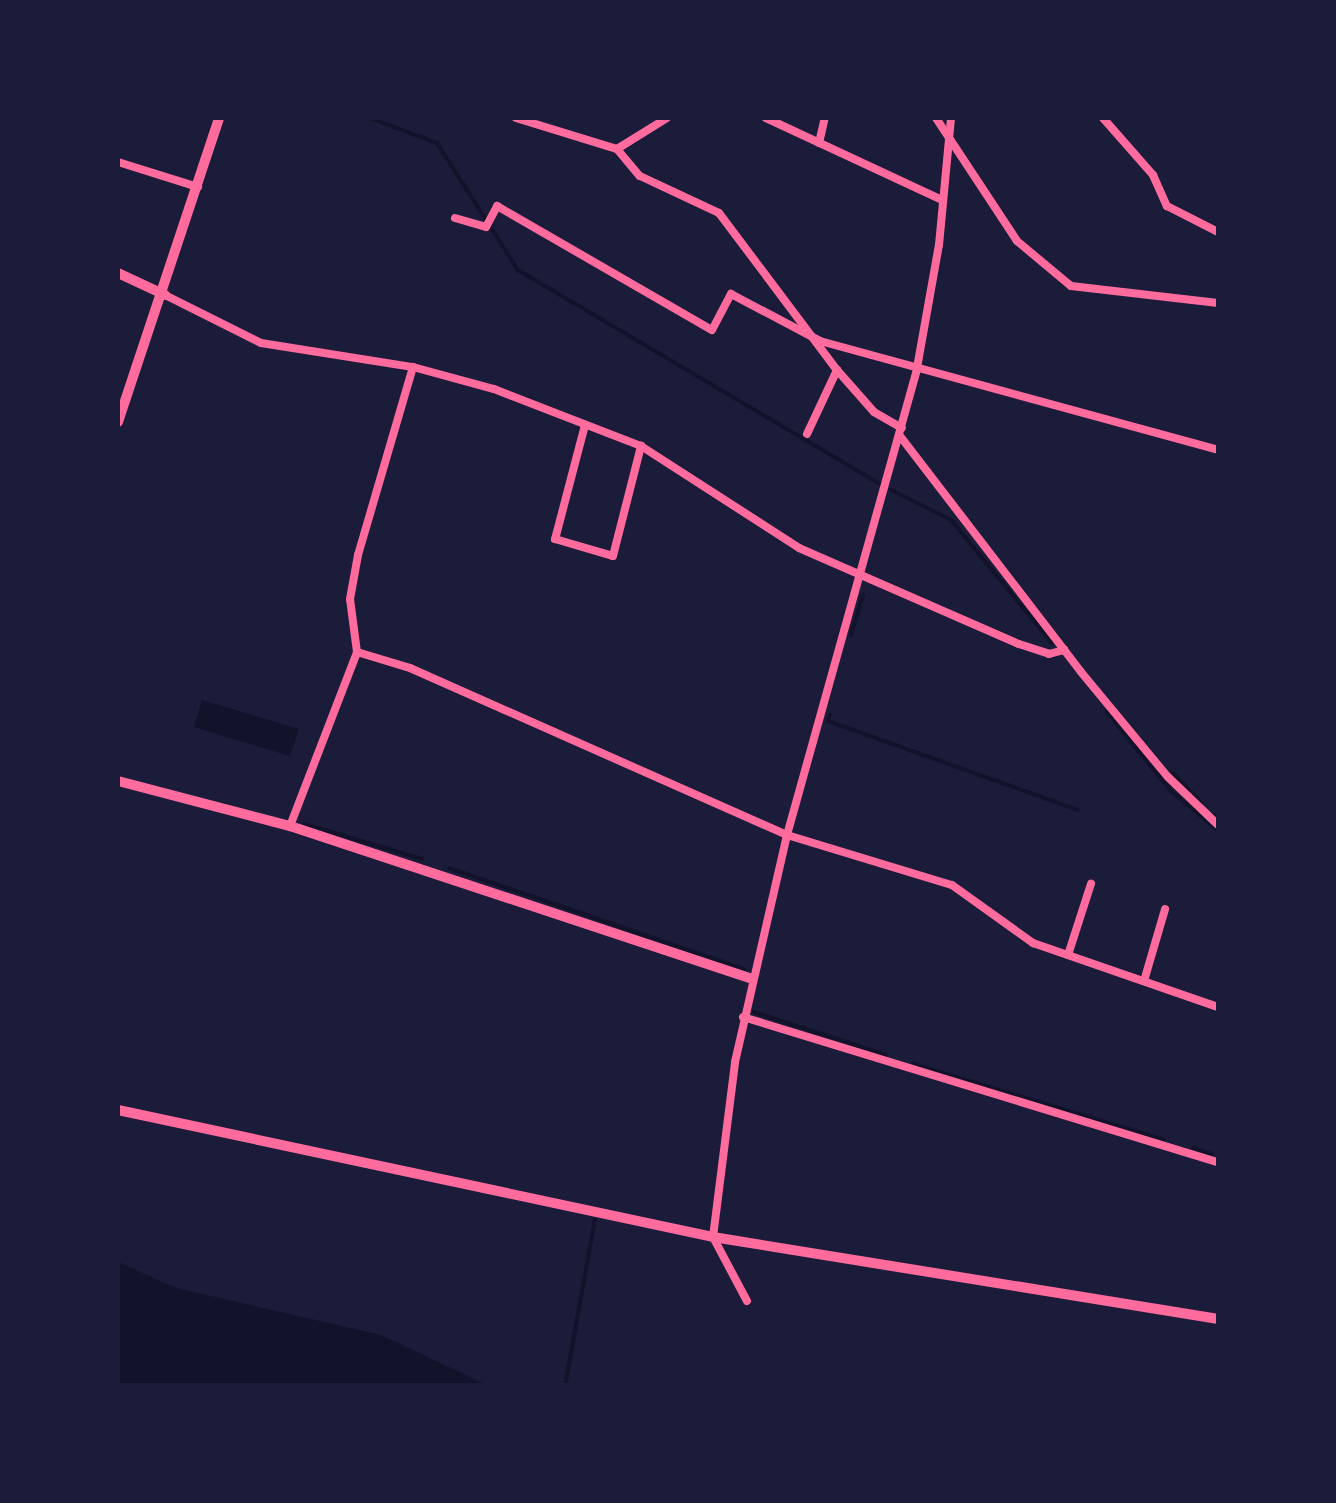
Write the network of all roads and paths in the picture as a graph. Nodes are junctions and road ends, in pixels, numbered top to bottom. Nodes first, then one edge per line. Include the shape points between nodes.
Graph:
1 (219, 118) edge
2 (516, 118) edge
3 (667, 118) edge
4 (766, 118) edge
5 (825, 118) edge
6 (936, 118) edge
7 (951, 118) edge
8 (1103, 118) edge
9 (949, 137) junction
10 (819, 143) junction
11 (617, 149) junction
12 (118, 162) edge
13 (198, 187) junction
14 (942, 200) junction
15 (455, 218) dead end
16 (1218, 232) edge
17 (118, 273) edge
18 (165, 295) junction
19 (1218, 303) edge
20 (820, 341) junction
21 (413, 367) junction
22 (917, 368) junction
23 (837, 370) junction
24 (118, 422) edge
25 (586, 425) junction
26 (901, 432) junction
27 (807, 434) dead end
28 (641, 446) junction
29 (1218, 450) edge
30 (861, 576) junction
31 (1064, 650) junction
32 (357, 652) junction
33 (118, 781) edge
34 (1218, 825) edge
35 (290, 826) junction
36 (787, 835) junction
37 (1091, 884) dead end
38 (1165, 910) dead end
39 (1068, 955) junction
40 (750, 978) junction
41 (1144, 982) junction
42 (1218, 1008) edge
43 (743, 1016) junction
44 (118, 1110) edge
45 (1218, 1162) edge
46 (713, 1237) junction
47 (747, 1301) dead end
48 (1218, 1319) edge

1 - 13 street
2 - 11 street
3 - 11 street
4 - 10 street
5 - 10 street
6 - 9 street
7 - 9 street
8 - 16 street via 1153,175 1167,206
9 - 14 street
9 - 19 street via 1016,241 1071,286
10 - 14 street
11 - 20 street via 640,176 719,212
12 - 13 street
13 - 18 street
14 - 22 street
15 - 20 street via 488,224 497,206 712,330 731,294
17 - 18 street
18 - 21 street via 261,342
18 - 24 street
20 - 22 street
20 - 23 street
21 - 25 street
21 - 32 street via 358,555 350,598
22 - 26 street
22 - 29 street
23 - 26 street
23 - 27 street
25 - 28 street
25 - 28 street via 555,538 613,556
26 - 30 street
26 - 31 street
28 - 30 street via 799,548
30 - 31 street via 1019,644 1049,654
30 - 36 street
31 - 34 street via 1168,777
32 - 35 street
32 - 36 street via 410,668
33 - 35 street
35 - 40 street
36 - 39 street via 952,886 1033,943
36 - 40 street
37 - 39 street
38 - 41 street
39 - 41 street
40 - 43 street
41 - 42 street
43 - 45 street
43 - 46 street
44 - 46 street
46 - 47 street
46 - 48 street

